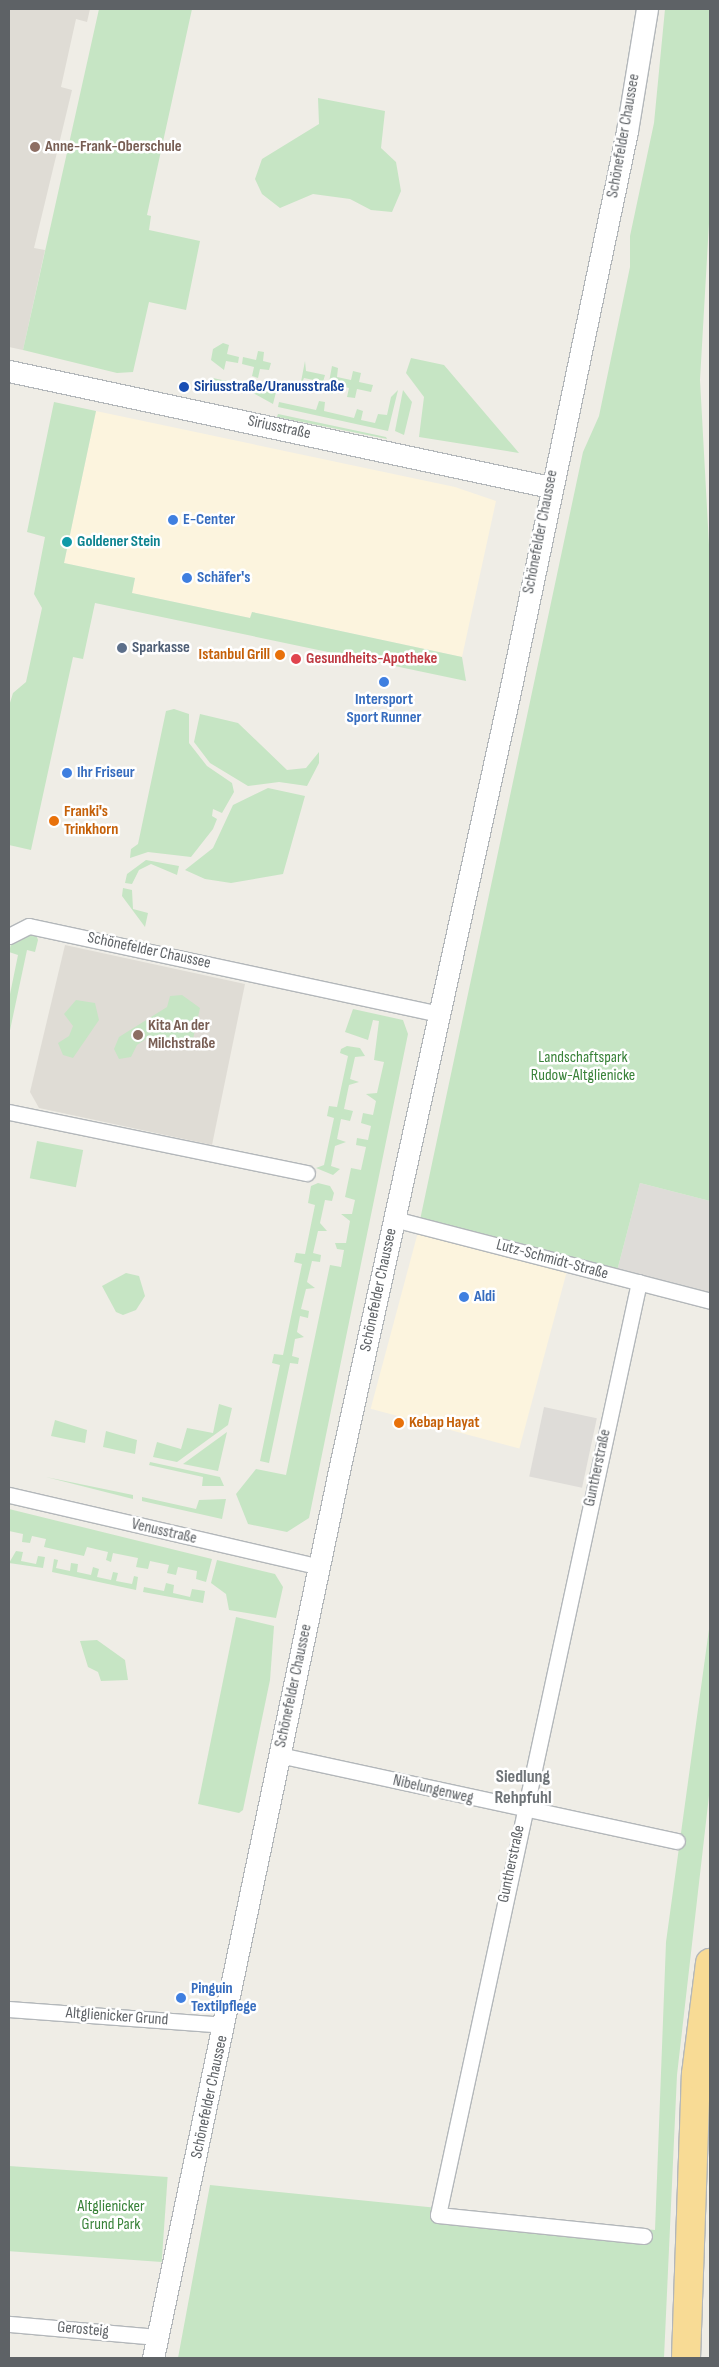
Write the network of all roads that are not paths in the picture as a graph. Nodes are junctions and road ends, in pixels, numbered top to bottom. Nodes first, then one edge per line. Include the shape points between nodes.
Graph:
1 (647, 9) edge
2 (9, 371) edge
3 (550, 487) junction
4 (9, 936) edge
5 (438, 1014) junction
6 (9, 1112) edge
7 (307, 1174) dead end
8 (394, 1219) junction
9 (638, 1282) junction
10 (710, 1301) edge
11 (9, 1495) edge
12 (320, 1567) junction
13 (279, 1755) junction
14 (524, 1810) junction
15 (677, 1841) dead end
16 (710, 1963) edge
17 (9, 2009) edge
18 (226, 2025) junction
19 (644, 2236) dead end
20 (9, 2324) edge
21 (158, 2338) junction
22 (154, 2358) edge
23 (686, 2358) edge

1 - 3 main road, Schönefelder Chaussee via 627,131
2 - 3 main road, Siriusstraße
3 - 5 main road, Schönefelder Chaussee
4 - 5 street, Schönefelder Chaussee via 29,926
5 - 8 main road, Schönefelder Chaussee
6 - 7 street
8 - 9 street, Lutz-Schmidt-Straße
8 - 12 main road, Schönefelder Chaussee
9 - 10 street, Lutz-Schmidt-Straße
9 - 14 street, Guntherstraße
11 - 12 street, Venusstraße
12 - 13 main road, Schönefelder Chaussee
13 - 14 street, Nibelungenweg
13 - 18 main road, Schönefelder Chaussee
14 - 15 street, Nibelungenweg
14 - 19 street, Guntherstraße via 438,2215
16 - 23 highway via 696,2074
17 - 18 street, Altglienicker Grund
18 - 21 main road, Schönefelder Chaussee
20 - 21 street, Gerosteig
21 - 22 main road, Schönefelder Chaussee

